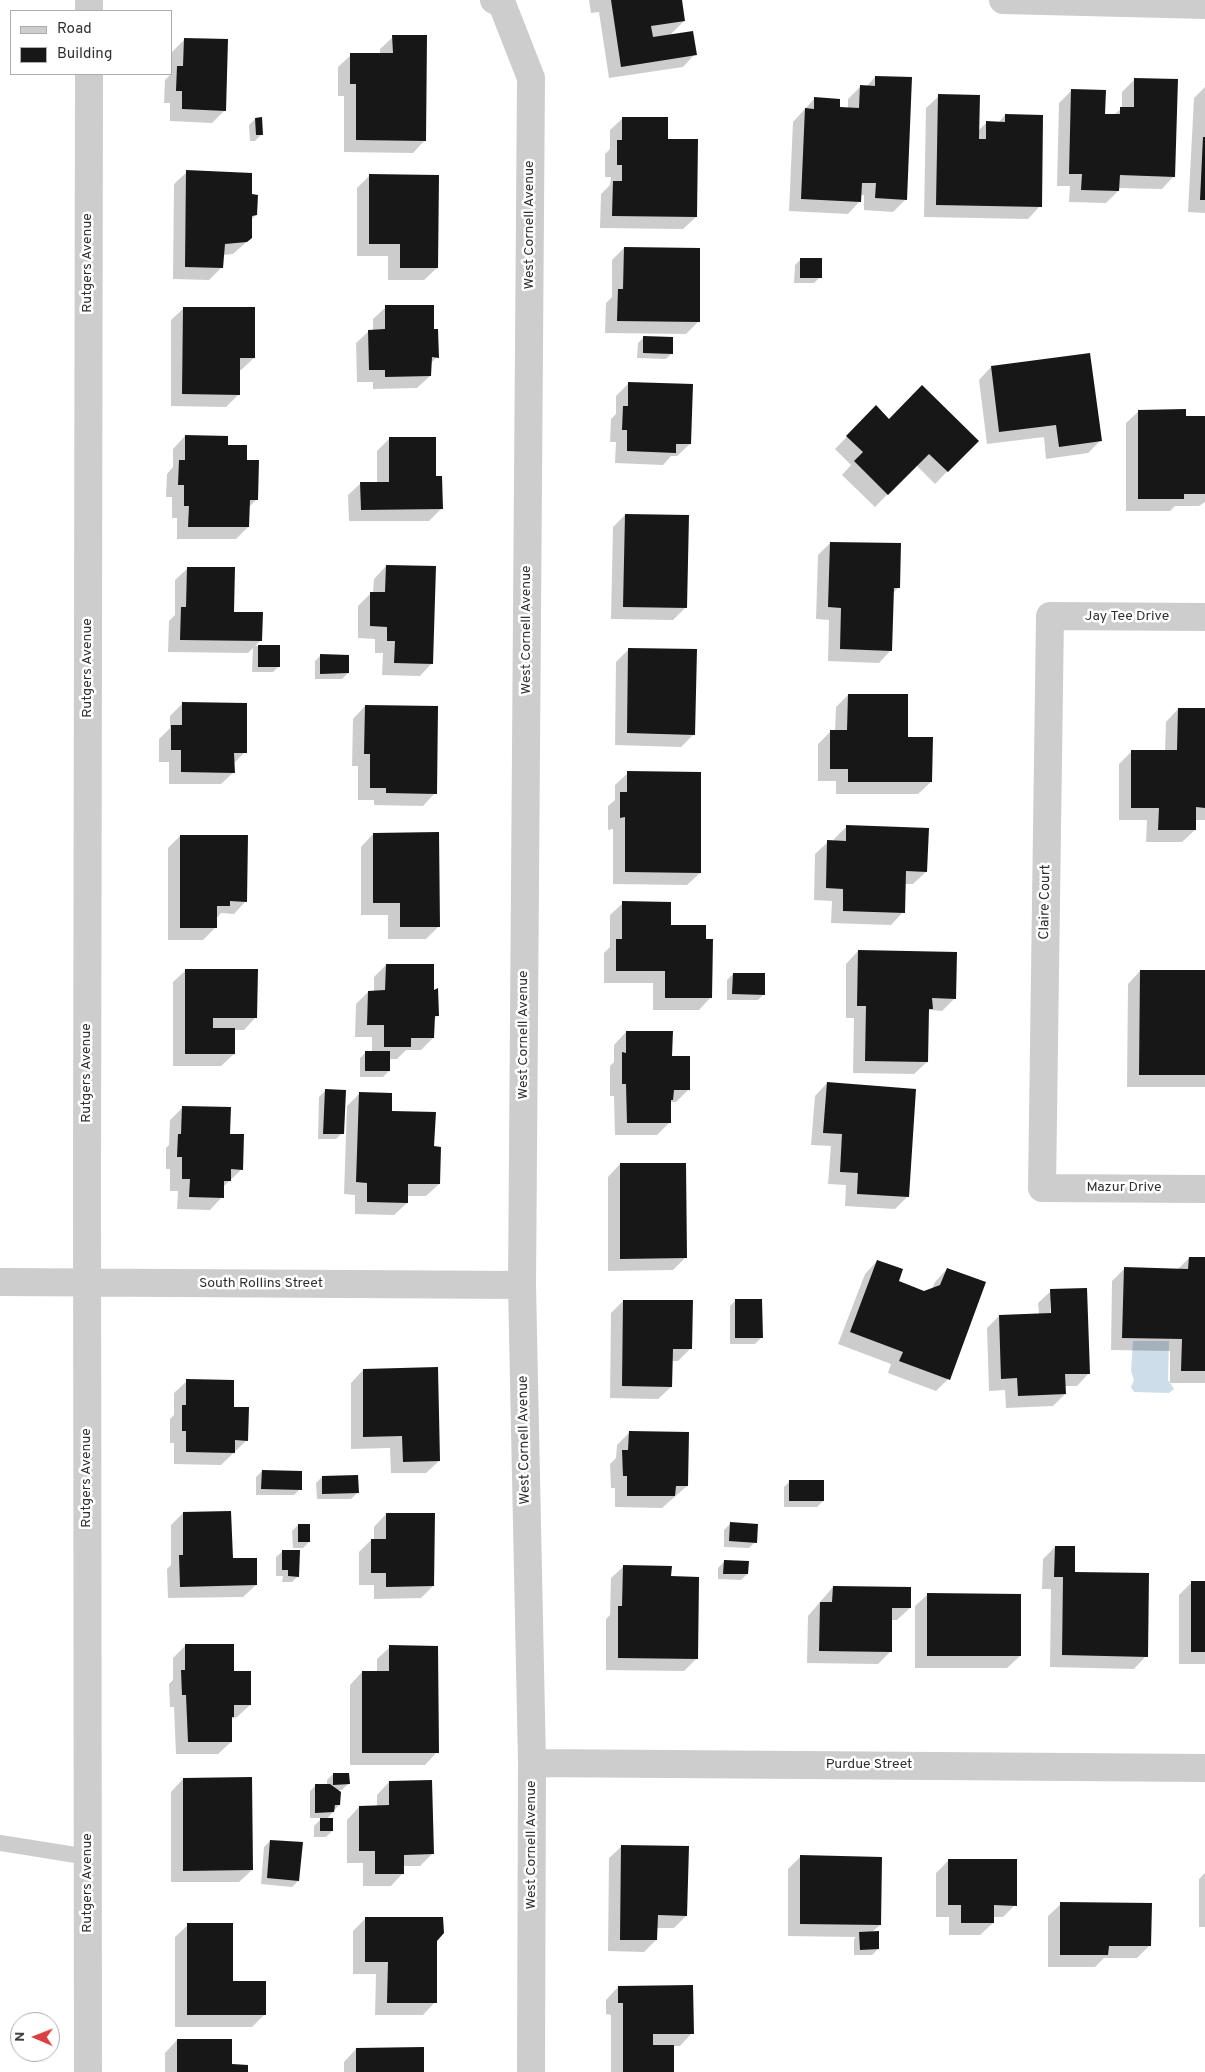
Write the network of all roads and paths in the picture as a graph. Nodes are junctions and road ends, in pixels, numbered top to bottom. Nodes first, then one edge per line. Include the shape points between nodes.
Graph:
1 (1003, 0) edge
2 (498, 2) edge
3 (1205, 5) edge
4 (89, 75) edge
5 (1050, 616) joint
6 (1205, 617) edge
7 (1042, 1188) joint
8 (1205, 1189) edge
9 (0, 1282) edge
10 (87, 1282) junction
11 (522, 1285) junction
12 (532, 1763) junction
13 (1205, 1768) edge
14 (0, 1843) edge
15 (88, 1857) junction
16 (88, 2072) edge
17 (531, 2072) edge

1 - 3 street
2 - 11 street, West Cornell Avenue via 531,78
4 - 10 street, Rutgers Avenue
5 - 6 street, Jay Tee Drive
5 - 7 street, Claire Court
7 - 8 street, Mazur Drive
9 - 10 street, South Rollins Street
10 - 11 street, South Rollins Street
10 - 15 street, Rutgers Avenue
11 - 12 street, West Cornell Avenue
12 - 13 street, Purdue Street
12 - 17 street, West Cornell Avenue
14 - 15 lane
15 - 16 street, Rutgers Avenue

